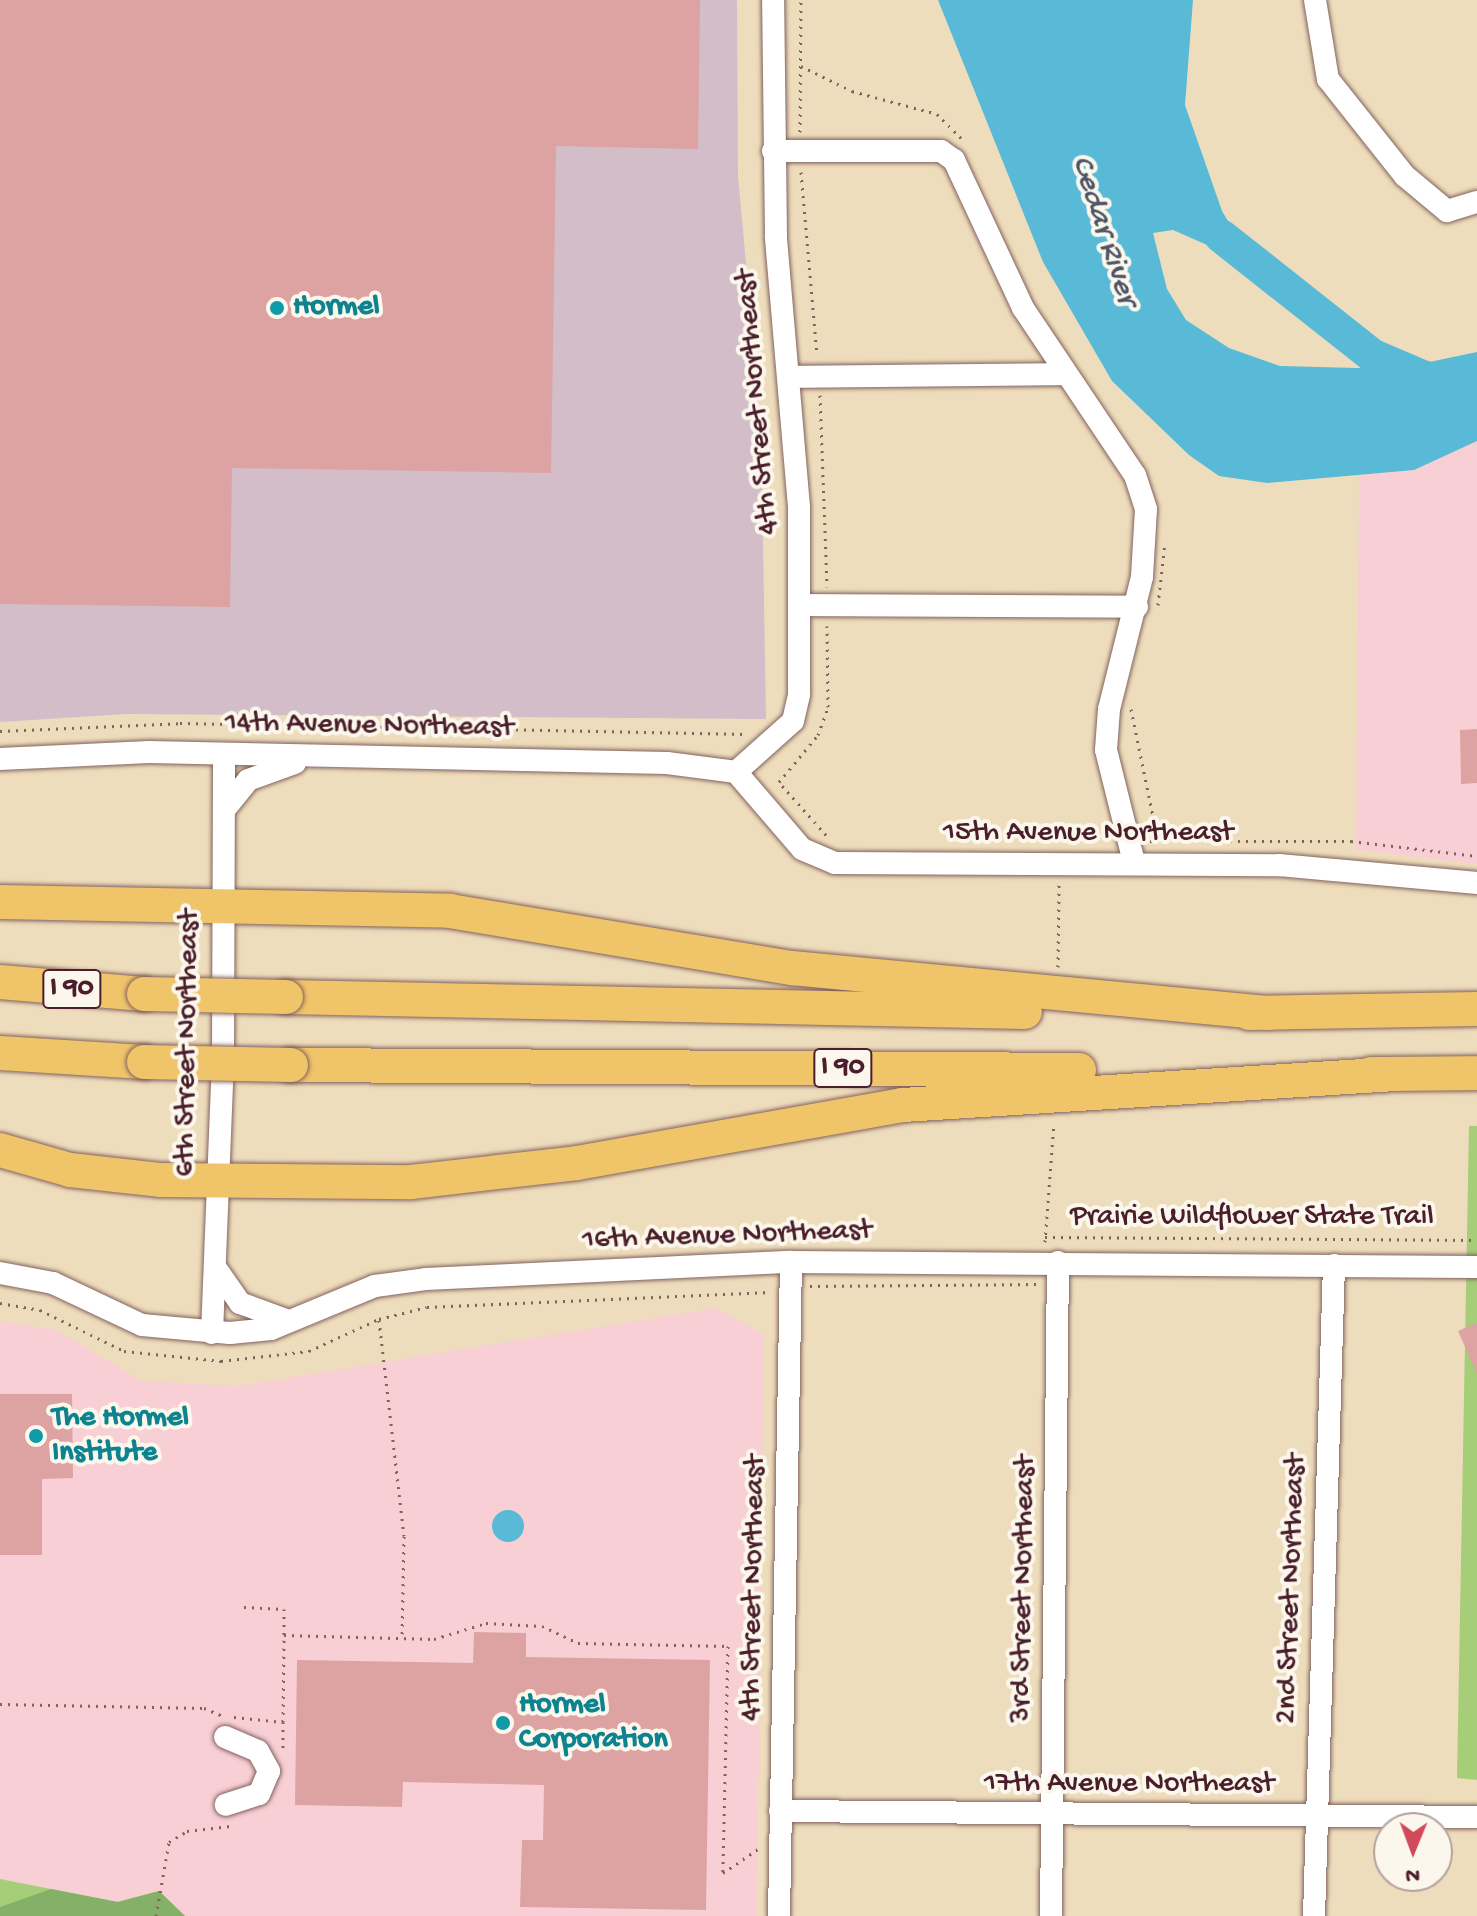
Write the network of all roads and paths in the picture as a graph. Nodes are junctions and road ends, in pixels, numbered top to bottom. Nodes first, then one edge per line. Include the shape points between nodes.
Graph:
1 (773, 0) edge
2 (801, 0) edge
3 (1315, 0) edge
4 (801, 66) junction
5 (971, 149) dead end
6 (773, 151) junction
7 (800, 151) junction
8 (1477, 202) edge
9 (1066, 374) junction
10 (791, 377) junction
11 (819, 377) junction
12 (1162, 527) dead end
13 (802, 605) junction
14 (826, 606) junction
15 (1147, 609) junction
16 (1131, 705) dead end
17 (0, 731) edge
18 (746, 734) dead end
19 (224, 754) junction
20 (333, 756) junction
21 (0, 759) edge
22 (736, 772) junction
23 (223, 812) junction
24 (832, 842) dead end
25 (1477, 856) edge
26 (1134, 862) junction
27 (1059, 863) junction
28 (1477, 883) edge
29 (0, 902) edge
30 (222, 904) junction
31 (1058, 967) dead end
32 (0, 982) edge
33 (1477, 1009) edge
34 (1269, 1013) junction
35 (0, 1053) edge
36 (1477, 1073) edge
37 (1395, 1074) junction
38 (1054, 1123) dead end
39 (0, 1150) edge
40 (215, 1182) junction
41 (1477, 1240) edge
42 (212, 1258) junction
43 (791, 1262) junction
44 (1058, 1262) junction
45 (1334, 1265) junction
46 (1477, 1267) edge
47 (0, 1273) edge
48 (819, 1285) dead end
49 (791, 1289) junction
50 (0, 1303) edge
51 (379, 1319) junction
52 (294, 1321) junction
53 (212, 1333) junction
54 (244, 1607) dead end
55 (284, 1635) junction
56 (402, 1638) junction
57 (0, 1704) edge
58 (283, 1722) junction
59 (225, 1737) dead end
60 (283, 1759) dead end
61 (236, 1812) joint
62 (1053, 1815) junction
63 (1316, 1816) junction
64 (1477, 1817) edge
65 (780, 1822) junction
66 (156, 1916) edge
67 (779, 1916) edge
68 (1051, 1916) edge
69 (1314, 1916) edge

1 - 6 street, 4th Street Northeast
2 - 4 path
3 - 8 street via 1328,79 1405,176 1447,211
4 - 5 path via 852,91 937,114
4 - 7 path
6 - 7 street
6 - 10 street, 4th Street Northeast
7 - 9 street via 941,151 954,160 1023,308
7 - 11 path
9 - 11 street
9 - 15 street via 1135,475 1146,536
10 - 11 street
10 - 13 street, 4th Street Northeast
11 - 14 path via 828,483
12 - 15 path via 1168,557
13 - 14 street
13 - 22 street, 4th Street Northeast via 793,721
14 - 15 street
14 - 24 path via 828,707 818,735 779,782
15 - 26 street via 1109,709 1106,750
16 - 25 path via 1158,840 1351,841
17 - 18 path via 180,723
19 - 20 street, 14th Avenue Northeast
19 - 21 street, 14th Avenue Northeast
19 - 23 street, 6th Street Northeast
20 - 22 street, 14th Avenue Northeast via 667,763
20 - 23 street via 248,780
22 - 27 street, 15th Avenue Northeast via 821,861
23 - 30 street, 6th Street Northeast
26 - 27 street, 15th Avenue Northeast
26 - 28 street, 15th Avenue Northeast via 1337,867
27 - 31 path
29 - 30 highway
30 - 34 highway via 464,913 792,968
30 - 40 street, 6th Street Northeast
32 - 34 highway, I 90, bridge via 144,994
33 - 34 highway, I 90
35 - 37 highway, I 90, bridge via 291,1065
36 - 37 highway, I 90
37 - 40 highway via 903,1105 466,1178
38 - 41 path, Prairie Wildflower State Trail via 1045,1237
39 - 40 highway via 70,1170
40 - 42 street, 6th Street Northeast
42 - 52 street via 240,1303
42 - 53 street, 6th Street Northeast
43 - 44 street, 16th Avenue Northeast
43 - 49 street, 4th Street Northeast
43 - 52 street, 16th Avenue Northeast via 408,1280
44 - 45 street, 16th Avenue Northeast
44 - 62 street, 3rd Street Northeast
45 - 46 street, 16th Avenue Northeast
45 - 63 street, 2nd Street Northeast
47 - 53 street, 16th Avenue Northeast via 53,1283 142,1325
48 - 49 path
49 - 51 path via 427,1307
49 - 65 street, 4th Street Northeast
50 - 51 path via 40,1310 124,1351 181,1360 297,1354
51 - 56 path via 404,1536
52 - 53 street, 16th Avenue Northeast
54 - 55 path via 284,1609
55 - 56 path
55 - 58 path
56 - 65 path via 445,1637 486,1623 542,1626 578,1643 728,1646 723,1873
57 - 58 path via 204,1708
58 - 60 path
59 - 61 street via 258,1751 269,1771 259,1794
61 - 66 path via 176,1835
62 - 63 street, 17th Avenue Northeast
62 - 65 street, 17th Avenue Northeast
62 - 68 street, 3rd Street Northeast
63 - 64 street, 17th Avenue Northeast
63 - 69 street, 2nd Street Northeast
65 - 67 street, 4th Street Northeast

